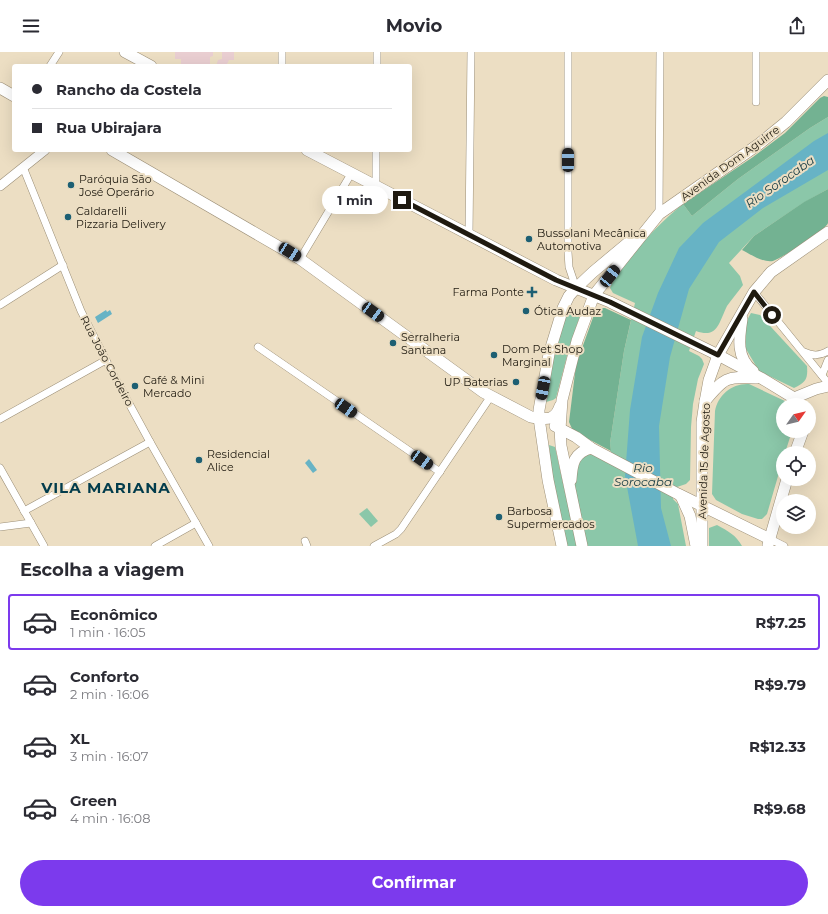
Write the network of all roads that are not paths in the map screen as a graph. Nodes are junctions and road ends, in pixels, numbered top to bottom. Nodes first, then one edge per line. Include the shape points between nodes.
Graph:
1 (59, 52) edge
2 (125, 52) edge
3 (282, 52) edge
4 (377, 52) edge
5 (471, 52) edge
6 (568, 52) edge
7 (660, 52) edge
8 (756, 52) edge
9 (51, 64) edge
10 (147, 64) edge
11 (282, 64) edge
12 (377, 64) edge
13 (828, 80) edge
14 (0, 88) edge
15 (12, 95) edge
16 (756, 102) dead end
17 (42, 152) edge
18 (115, 152) edge
19 (311, 152) edge
20 (376, 152) edge
21 (23, 167) junction
22 (351, 174) junction
23 (0, 186) edge
24 (375, 186) junction
25 (659, 214) junction
26 (648, 226) junction
27 (828, 232) edge
28 (470, 235) junction
29 (300, 259) junction
30 (63, 265) junction
31 (576, 288) junction
32 (754, 292) junction
33 (594, 295) junction
34 (0, 305) edge
35 (743, 313) junction
36 (258, 347) dead end
37 (802, 351) junction
38 (828, 351) edge
39 (718, 355) junction
40 (106, 360) junction
41 (828, 360) edge
42 (822, 376) junction
43 (761, 378) junction
44 (828, 383) edge
45 (828, 386) edge
46 (491, 396) junction
47 (791, 398) edge
48 (803, 398) edge
49 (562, 400) junction
50 (705, 402) junction
51 (539, 418) junction
52 (0, 419) edge
53 (560, 429) junction
54 (150, 442) junction
55 (594, 449) junction
56 (0, 468) edge
57 (440, 472) junction
58 (786, 486) edge
59 (571, 494) junction
60 (680, 495) junction
61 (702, 507) junction
62 (24, 510) junction
63 (31, 523) junction
64 (196, 523) junction
65 (0, 528) edge
66 (769, 543) edge
67 (44, 546) edge
68 (155, 546) edge
69 (209, 546) edge
70 (374, 546) edge
71 (562, 546) edge
72 (582, 546) edge
73 (696, 546) edge
74 (702, 546) edge
75 (784, 546) edge

1 - 9 street
2 - 10 main road
3 - 11 street
4 - 12 street
5 - 28 street
6 - 31 street via 568,267
7 - 25 street
8 - 16 street
13 - 25 main road, Avenida Dom Aguirre via 786,122 759,144
14 - 15 main road
17 - 21 street
18 - 29 main road
19 - 22 main road
20 - 24 street
21 - 23 street
21 - 30 street, Rua João Cordeiro
22 - 24 main road
22 - 29 street
24 - 28 main road
25 - 26 main road, Avenida Dom Aguirre
26 - 31 main road, Avenida Dom Aguirre
26 - 33 main road, Avenida Dom Aguirre
27 - 32 main road, Avenida 15 de Agosto via 771,272
28 - 31 main road
29 - 46 main road
30 - 34 street
30 - 40 street, Rua João Cordeiro via 81,311
31 - 33 main road
31 - 51 main road, Avenida Dom Aguirre via 563,308 549,354
32 - 35 main road, Avenida 15 de Agosto
32 - 37 street
33 - 39 main road
33 - 49 main road, Avenida Dom Aguirre via 577,341
35 - 39 main road, Avenida 15 de Agosto
35 - 43 main road via 739,336 741,358 749,369
36 - 57 street
37 - 38 street via 818,356
37 - 42 street
39 - 43 main road
39 - 50 main road, Avenida 15 de Agosto via 709,380
40 - 52 street
40 - 54 street, Rua João Cordeiro
41 - 42 street
42 - 44 street
43 - 47 main road
43 - 50 main road via 731,378 724,381
45 - 48 main road via 816,389
46 - 51 main road via 525,414
46 - 57 street
49 - 51 main road via 555,416
49 - 53 main road, Avenida Dom Aguirre
50 - 61 main road, Avenida 15 de Agosto via 702,422
51 - 53 main road
51 - 71 main road, Avenida Dom Aguirre via 548,480
53 - 55 main road
53 - 59 main road, Avenida Dom Aguirre
54 - 62 street
54 - 64 street, Rua João Cordeiro
55 - 59 main road via 584,450 576,456 572,470
55 - 60 main road
56 - 62 street
57 - 70 street via 401,529
58 - 66 main road
59 - 72 main road, Avenida Dom Aguirre
60 - 61 main road
60 - 73 main road via 690,516
61 - 66 main road
61 - 74 main road, Avenida 15 de Agosto
62 - 63 street
63 - 65 street
63 - 67 street
64 - 68 street
64 - 69 street, Rua João Cordeiro
66 - 75 street

